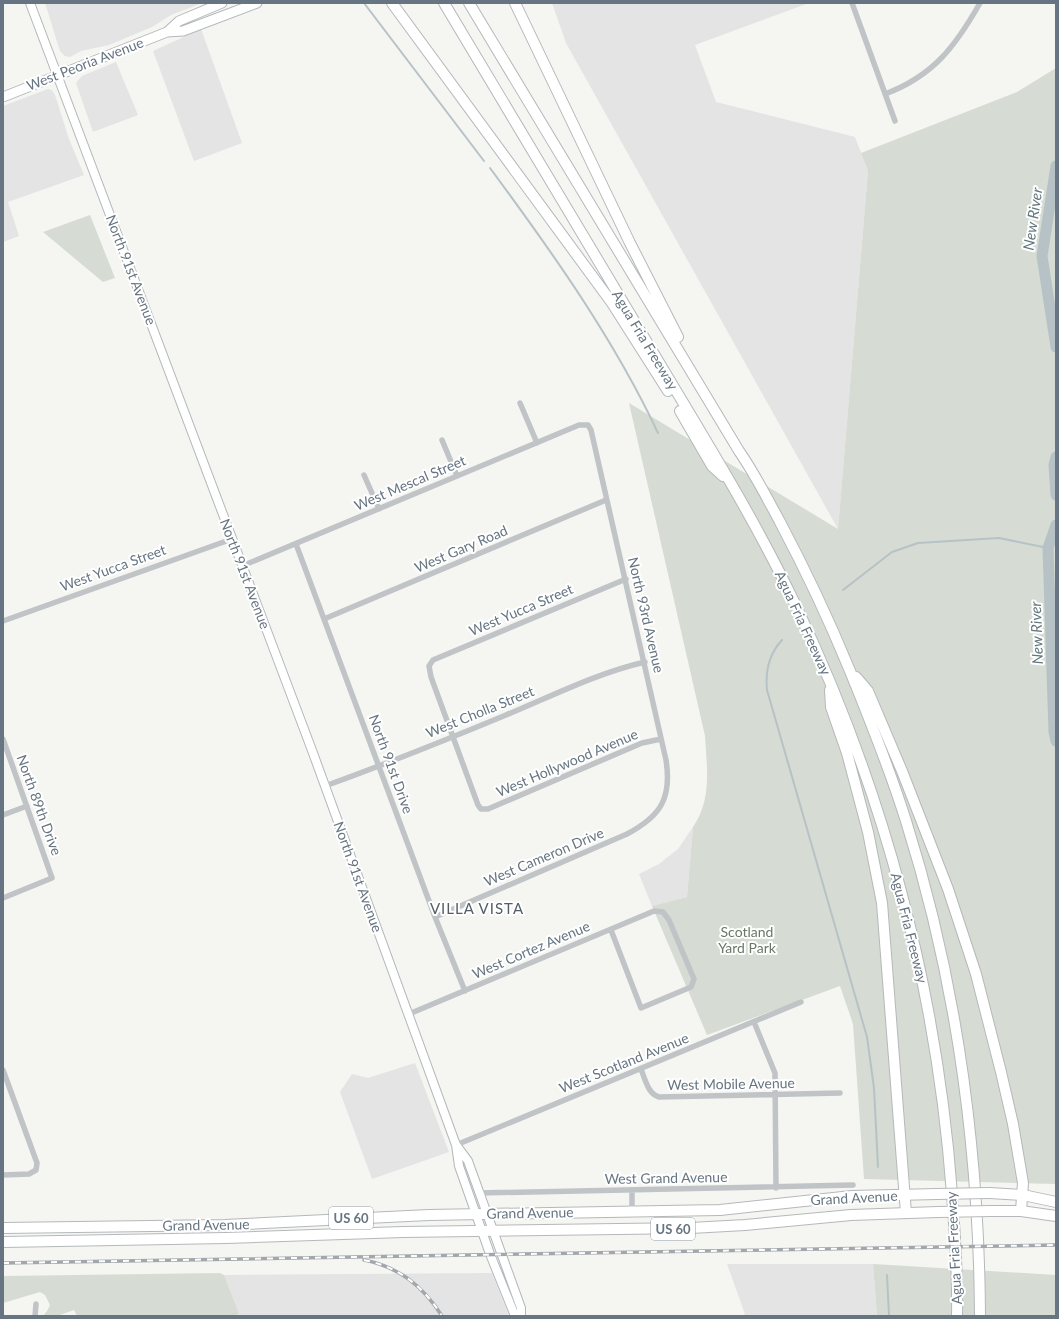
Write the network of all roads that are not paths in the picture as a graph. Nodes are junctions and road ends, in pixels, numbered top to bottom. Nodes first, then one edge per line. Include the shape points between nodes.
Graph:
1 (30, 3) edge
2 (222, 3) edge
3 (257, 3) edge
4 (392, 3) edge
5 (444, 3) edge
6 (469, 3) edge
7 (515, 3) edge
8 (852, 3) edge
9 (980, 3) edge
10 (244, 6) edge
11 (167, 32) junction
12 (57, 76) junction
13 (885, 94) junction
14 (3, 96) edge
15 (895, 121) dead end
16 (520, 403) dead end
17 (588, 425) joint
18 (442, 440) dead end
19 (537, 443) junction
20 (754, 473) junction
21 (364, 475) dead end
22 (457, 476) junction
23 (732, 485) junction
24 (606, 500) junction
25 (379, 509) junction
26 (232, 539) junction
27 (296, 544) junction
28 (242, 566) junction
29 (626, 579) junction
30 (324, 619) junction
31 (3, 621) edge
32 (645, 662) junction
33 (849, 669) junction
34 (828, 678) junction
35 (454, 737) junction
36 (3, 739) edge
37 (661, 739) junction
38 (379, 765) junction
39 (325, 786) junction
40 (27, 806) junction
41 (658, 811) joint
42 (3, 815) edge
43 (3, 898) edge
44 (435, 918) junction
45 (611, 930) junction
46 (465, 991) junction
47 (801, 1002) dead end
48 (409, 1014) junction
49 (754, 1022) junction
50 (641, 1069) junction
51 (3, 1070) edge
52 (840, 1093) dead end
53 (776, 1095) junction
54 (456, 1146) junction
55 (3, 1175) edge
56 (853, 1185) dead end
57 (776, 1188) junction
58 (632, 1190) junction
59 (480, 1193) junction
60 (905, 1195) junction
61 (1023, 1195) junction
62 (1056, 1202) edge
63 (632, 1211) junction
64 (1021, 1212) junction
65 (906, 1213) junction
66 (476, 1214) junction
67 (488, 1214) junction
68 (1056, 1216) edge
69 (225, 1224) junction
70 (108, 1226) junction
71 (3, 1228) edge
72 (482, 1232) junction
73 (494, 1232) junction
74 (226, 1238) junction
75 (109, 1241) junction
76 (3, 1242) edge
77 (36, 1304) dead end
78 (35, 1316) edge
79 (515, 1316) edge
80 (522, 1316) edge
81 (957, 1316) edge
82 (980, 1316) edge

1 - 12 main road, North 91st Avenue
2 - 11 main road, West Peoria Avenue via 179,21
3 - 10 main road, West Peoria Avenue
4 - 23 highway via 612,303 712,466
5 - 23 highway, Agua Fria Freeway
6 - 20 highway, Agua Fria Freeway
7 - 20 highway via 630,243 676,331 745,448
8 - 13 street
9 - 13 street via 942,58 921,77
10 - 11 main road, West Peoria Avenue via 183,31
11 - 12 main road, West Peoria Avenue
12 - 14 main road, West Peoria Avenue
12 - 26 main road, North 91st Avenue
13 - 15 street
16 - 19 street
17 - 19 street, West Mescal Street via 579,425
17 - 24 street, North 93rd Avenue
18 - 22 street
19 - 22 street, West Mescal Street
20 - 33 highway, Agua Fria Freeway via 838,639
21 - 25 street
22 - 25 street, West Mescal Street
23 - 34 highway, Agua Fria Freeway via 782,576
24 - 29 street, North 93rd Avenue
24 - 30 street, West Gary Road
25 - 27 street, West Mescal Street
26 - 28 main road, North 91st Avenue
26 - 31 street, West Yucca Street
27 - 28 street, West Mescal Street
27 - 30 street, North 91st Drive
28 - 39 main road, North 91st Avenue
29 - 32 street, North 93rd Avenue
29 - 35 street, West Yucca Street via 433,660 429,666 431,677
30 - 38 street, North 91st Drive
32 - 35 street, West Cholla Street via 599,676
32 - 37 street, North 93rd Avenue
33 - 61 highway via 868,691 888,737 961,928 985,1005 1001,1072 1020,1165
33 - 82 highway, Agua Fria Freeway via 873,726 906,821 933,918 953,1014 975,1176
34 - 60 highway via 831,707 861,803 882,903
34 - 81 highway, Agua Fria Freeway via 880,815 906,906 926,995 947,1133 955,1238
35 - 37 street, West Hollywood Avenue via 481,809 488,809 642,743
35 - 38 street, West Cholla Street
36 - 40 street, North 89th Drive
37 - 41 street, North 93rd Avenue via 668,772 665,796
38 - 39 street, West Cholla Street
38 - 44 street, North 91st Drive
39 - 48 main road, North 91st Avenue
40 - 42 street
40 - 43 street, North 89th Drive via 52,878
41 - 44 street, West Cameron Drive via 645,825 627,834
44 - 46 street, North 91st Drive
45 - 45 street, West Cortez Avenue via 641,1008 691,987 694,979 669,920 663,912 654,911
45 - 46 street, West Cortez Avenue
46 - 48 street, West Cortez Avenue
47 - 49 street, West Scotland Avenue
48 - 54 main road, North 91st Avenue
49 - 50 street, West Scotland Avenue
49 - 53 street via 774,1074
50 - 53 street, West Mobile Avenue via 650,1091 659,1097
50 - 54 street, West Scotland Avenue
51 - 55 street via 37,1163 36,1170 29,1174
52 - 53 street, West Mobile Avenue
53 - 57 street
54 - 59 main road, North 91st Avenue via 468,1161
54 - 66 main road, North 91st Avenue via 459,1166
56 - 57 street, West Grand Avenue
57 - 58 street, West Grand Avenue
58 - 59 street, West Grand Avenue
58 - 63 street
59 - 67 main road, North 91st Avenue
60 - 61 highway, Grand Avenue / US 60, bridge
60 - 63 highway, Grand Avenue / US 60 via 852,1196 720,1210
60 - 65 highway
61 - 62 highway, Grand Avenue / US 60
61 - 64 highway
63 - 67 highway, Grand Avenue / US 60
64 - 65 highway, Grand Avenue / US 60, bridge
64 - 68 highway, Grand Avenue / US 60
65 - 73 highway, Grand Avenue / US 60 via 851,1215 710,1228
66 - 67 highway, Grand Avenue / US 60
66 - 69 highway, Grand Avenue / US 60
66 - 72 main road, North 91st Avenue
67 - 73 main road, North 91st Avenue
69 - 70 highway, Grand Avenue / US 60
69 - 74 highway
70 - 71 highway, Grand Avenue / US 60
70 - 75 highway
72 - 73 highway, Grand Avenue / US 60
72 - 74 highway, Grand Avenue / US 60
72 - 79 main road, North 91st Avenue
73 - 80 main road, North 91st Avenue
74 - 75 highway, Grand Avenue / US 60
75 - 76 highway, Grand Avenue / US 60
77 - 78 street

